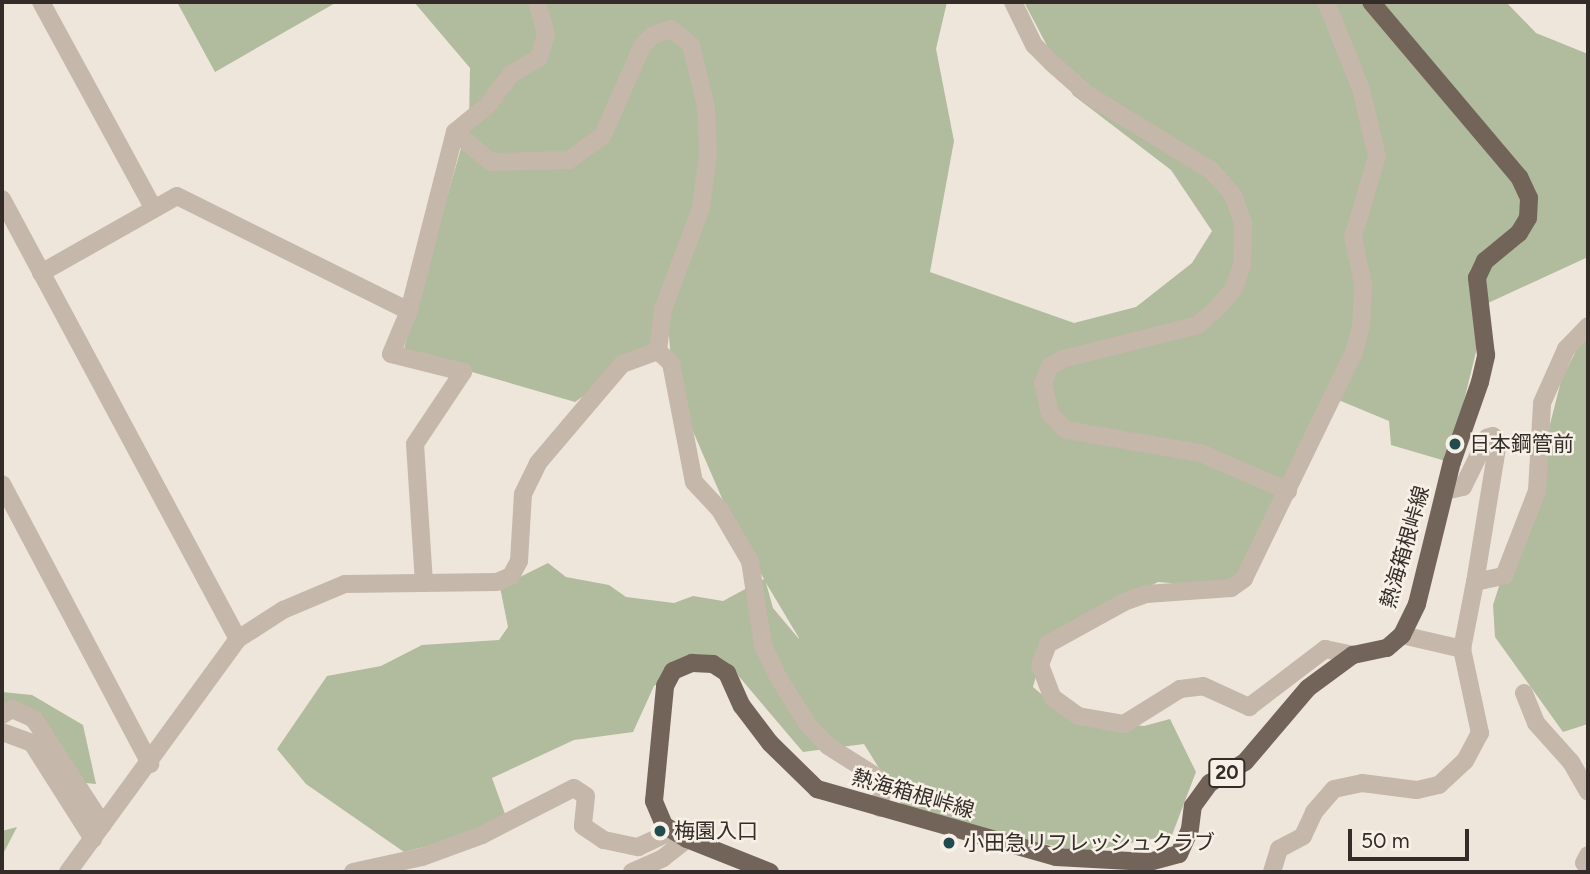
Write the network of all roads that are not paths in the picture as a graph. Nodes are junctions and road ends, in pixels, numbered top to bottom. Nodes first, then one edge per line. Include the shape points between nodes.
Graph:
1 (41, 2) edge
2 (537, 2) edge
3 (1013, 2) edge
4 (1326, 2) edge
5 (1371, 2) edge
6 (455, 132) junction
7 (2, 199) edge
8 (153, 207) junction
9 (41, 273) junction
10 (409, 311) junction
11 (1588, 326) edge
12 (658, 351) junction
13 (2, 484) edge
14 (1288, 491) junction
15 (1445, 491) junction
16 (1475, 582) junction
17 (424, 583) junction
18 (1402, 635) junction
19 (238, 639) junction
20 (1462, 649) junction
21 (1353, 655) junction
22 (1524, 694) dead end
23 (2, 715) edge
24 (2, 732) edge
25 (150, 764) junction
26 (1588, 792) edge
27 (880, 808) junction
28 (98, 832) junction
29 (680, 835) junction
30 (68, 872) edge
31 (353, 872) edge
32 (632, 872) edge
33 (770, 872) edge
34 (1272, 872) edge

1 - 8 street
2 - 6 street via 546,34 539,58 511,75 489,104
3 - 14 street via 1034,45 1052,63 1088,95 1212,171 1233,195 1243,222 1242,265 1234,288 1217,308 1198,325 1050,366 1044,383 1050,414 1066,430 1201,453
4 - 14 street via 1361,89 1377,156 1353,237 1363,284 1361,326 1354,352
5 - 15 main road, 熱海箱根峠線 via 1519,177 1529,198 1528,218 1519,233 1485,261 1477,278 1486,355
6 - 10 street
6 - 12 street via 491,162 569,160 603,135 642,46 653,35 671,29 691,44 706,107 708,153 701,208 663,309
7 - 9 street
8 - 9 street
8 - 10 street via 177,196
9 - 19 street
10 - 17 street via 391,354 463,372 415,444
11 - 16 street via 1566,349 1542,403 1537,491 1504,576
12 - 17 street via 622,364 538,463 523,494 519,561 511,576 497,582
12 - 27 street via 671,363 694,482 720,510 750,561 763,645 778,677 808,725 828,746 877,777 882,785
13 - 25 street
14 - 21 street via 1260,553 1244,579 1231,588 1146,594 1083,621 1048,644 1040,665 1052,697 1078,716 1114,724 1124,724 1180,689 1203,686 1249,708 1325,649
15 - 16 street via 1463,487 1487,438 1493,436 1498,442
15 - 18 main road, 熱海箱根峠線 via 1418,604
16 - 20 street
17 - 19 street via 345,584
18 - 20 street
18 - 21 main road, 熱海箱根峠線 / 20 via 1387,648
19 - 25 street
20 - 34 street via 1480,733 1465,761 1439,785 1417,790 1362,783 1334,789 1314,812 1303,836 1279,849
21 - 27 main road, 熱海箱根峠線 / 20 via 1308,688 1245,762 1210,783 1193,806 1190,829 1179,854 1167,858 1149,862 1056,857
22 - 26 street via 1536,723 1571,762
23 - 28 street via 12,709 34,719
24 - 28 street via 32,743
25 - 28 street
27 - 29 main road, 熱海箱根峠線 / 20 via 817,789 800,777 742,706 727,673 713,664 692,663 673,671 665,686 653,782 654,801 664,825
28 - 30 street
29 - 31 street via 638,847 604,841 583,826 586,796 574,788 482,835 422,857
29 - 32 street via 663,858
29 - 33 main road

